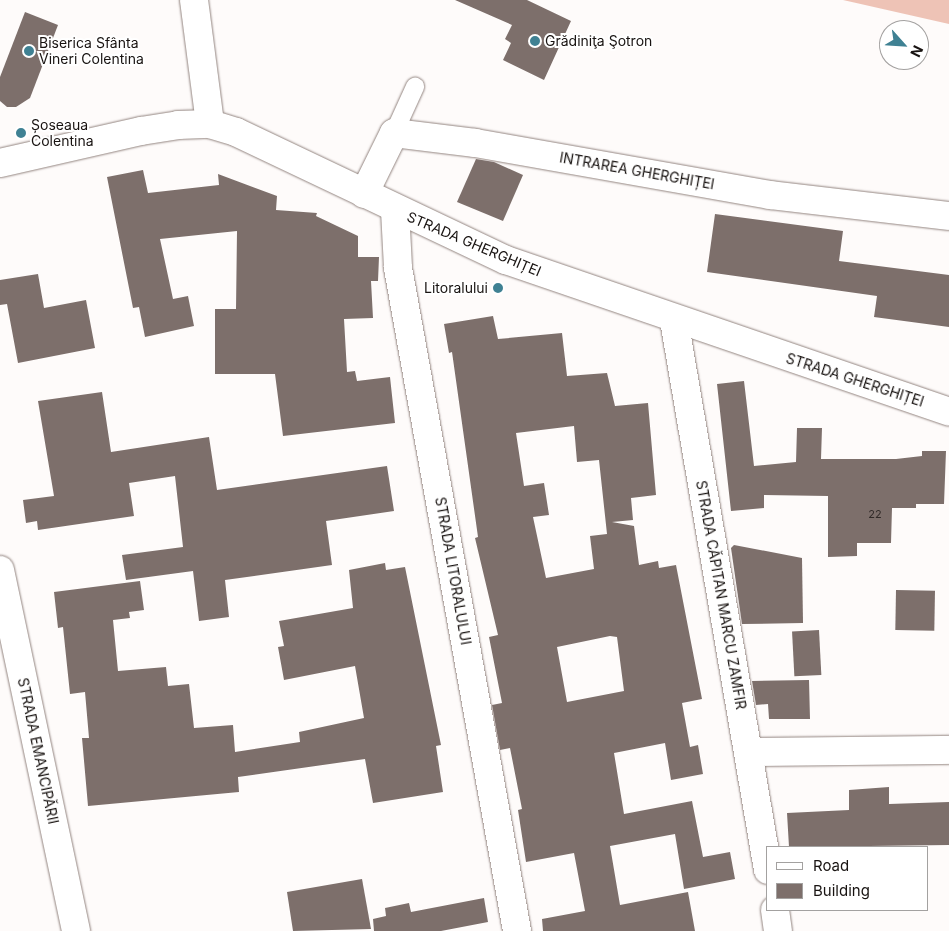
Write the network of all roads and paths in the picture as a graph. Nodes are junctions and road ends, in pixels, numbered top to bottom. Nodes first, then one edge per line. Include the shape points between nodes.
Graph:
1 (194, 0) edge
2 (415, 87) dead end
3 (210, 124) junction
4 (394, 133) junction
5 (0, 163) edge
6 (364, 194) junction
7 (395, 210) junction
8 (949, 216) edge
9 (674, 320) junction
10 (949, 412) edge
11 (0, 570) edge
12 (949, 750) edge
13 (748, 752) junction
14 (766, 858) edge
15 (775, 911) edge
16 (76, 931) edge
17 (517, 931) edge
18 (778, 931) edge

1 - 3 street
2 - 4 lane
3 - 5 street, STRADA GHERGHIȚEI via 141,131
3 - 6 street, STRADA GHERGHIȚEI via 236,132
4 - 6 street
4 - 8 street, INTRAREA GHERGHIȚEI via 475,143 770,195
6 - 7 street, STRADA GHERGHIȚEI
7 - 9 street, STRADA GHERGHIȚEI via 506,260
7 - 17 street, STRADA LITORALULUI via 398,268
9 - 10 street, STRADA GHERGHIȚEI
9 - 13 street, STRADA CĂPITAN MARCU ZAMFIR
11 - 16 street, STRADA EMANCIPĂRII
12 - 13 street
13 - 14 street, STRADA CĂPITAN MARCU ZAMFIR
15 - 18 street

